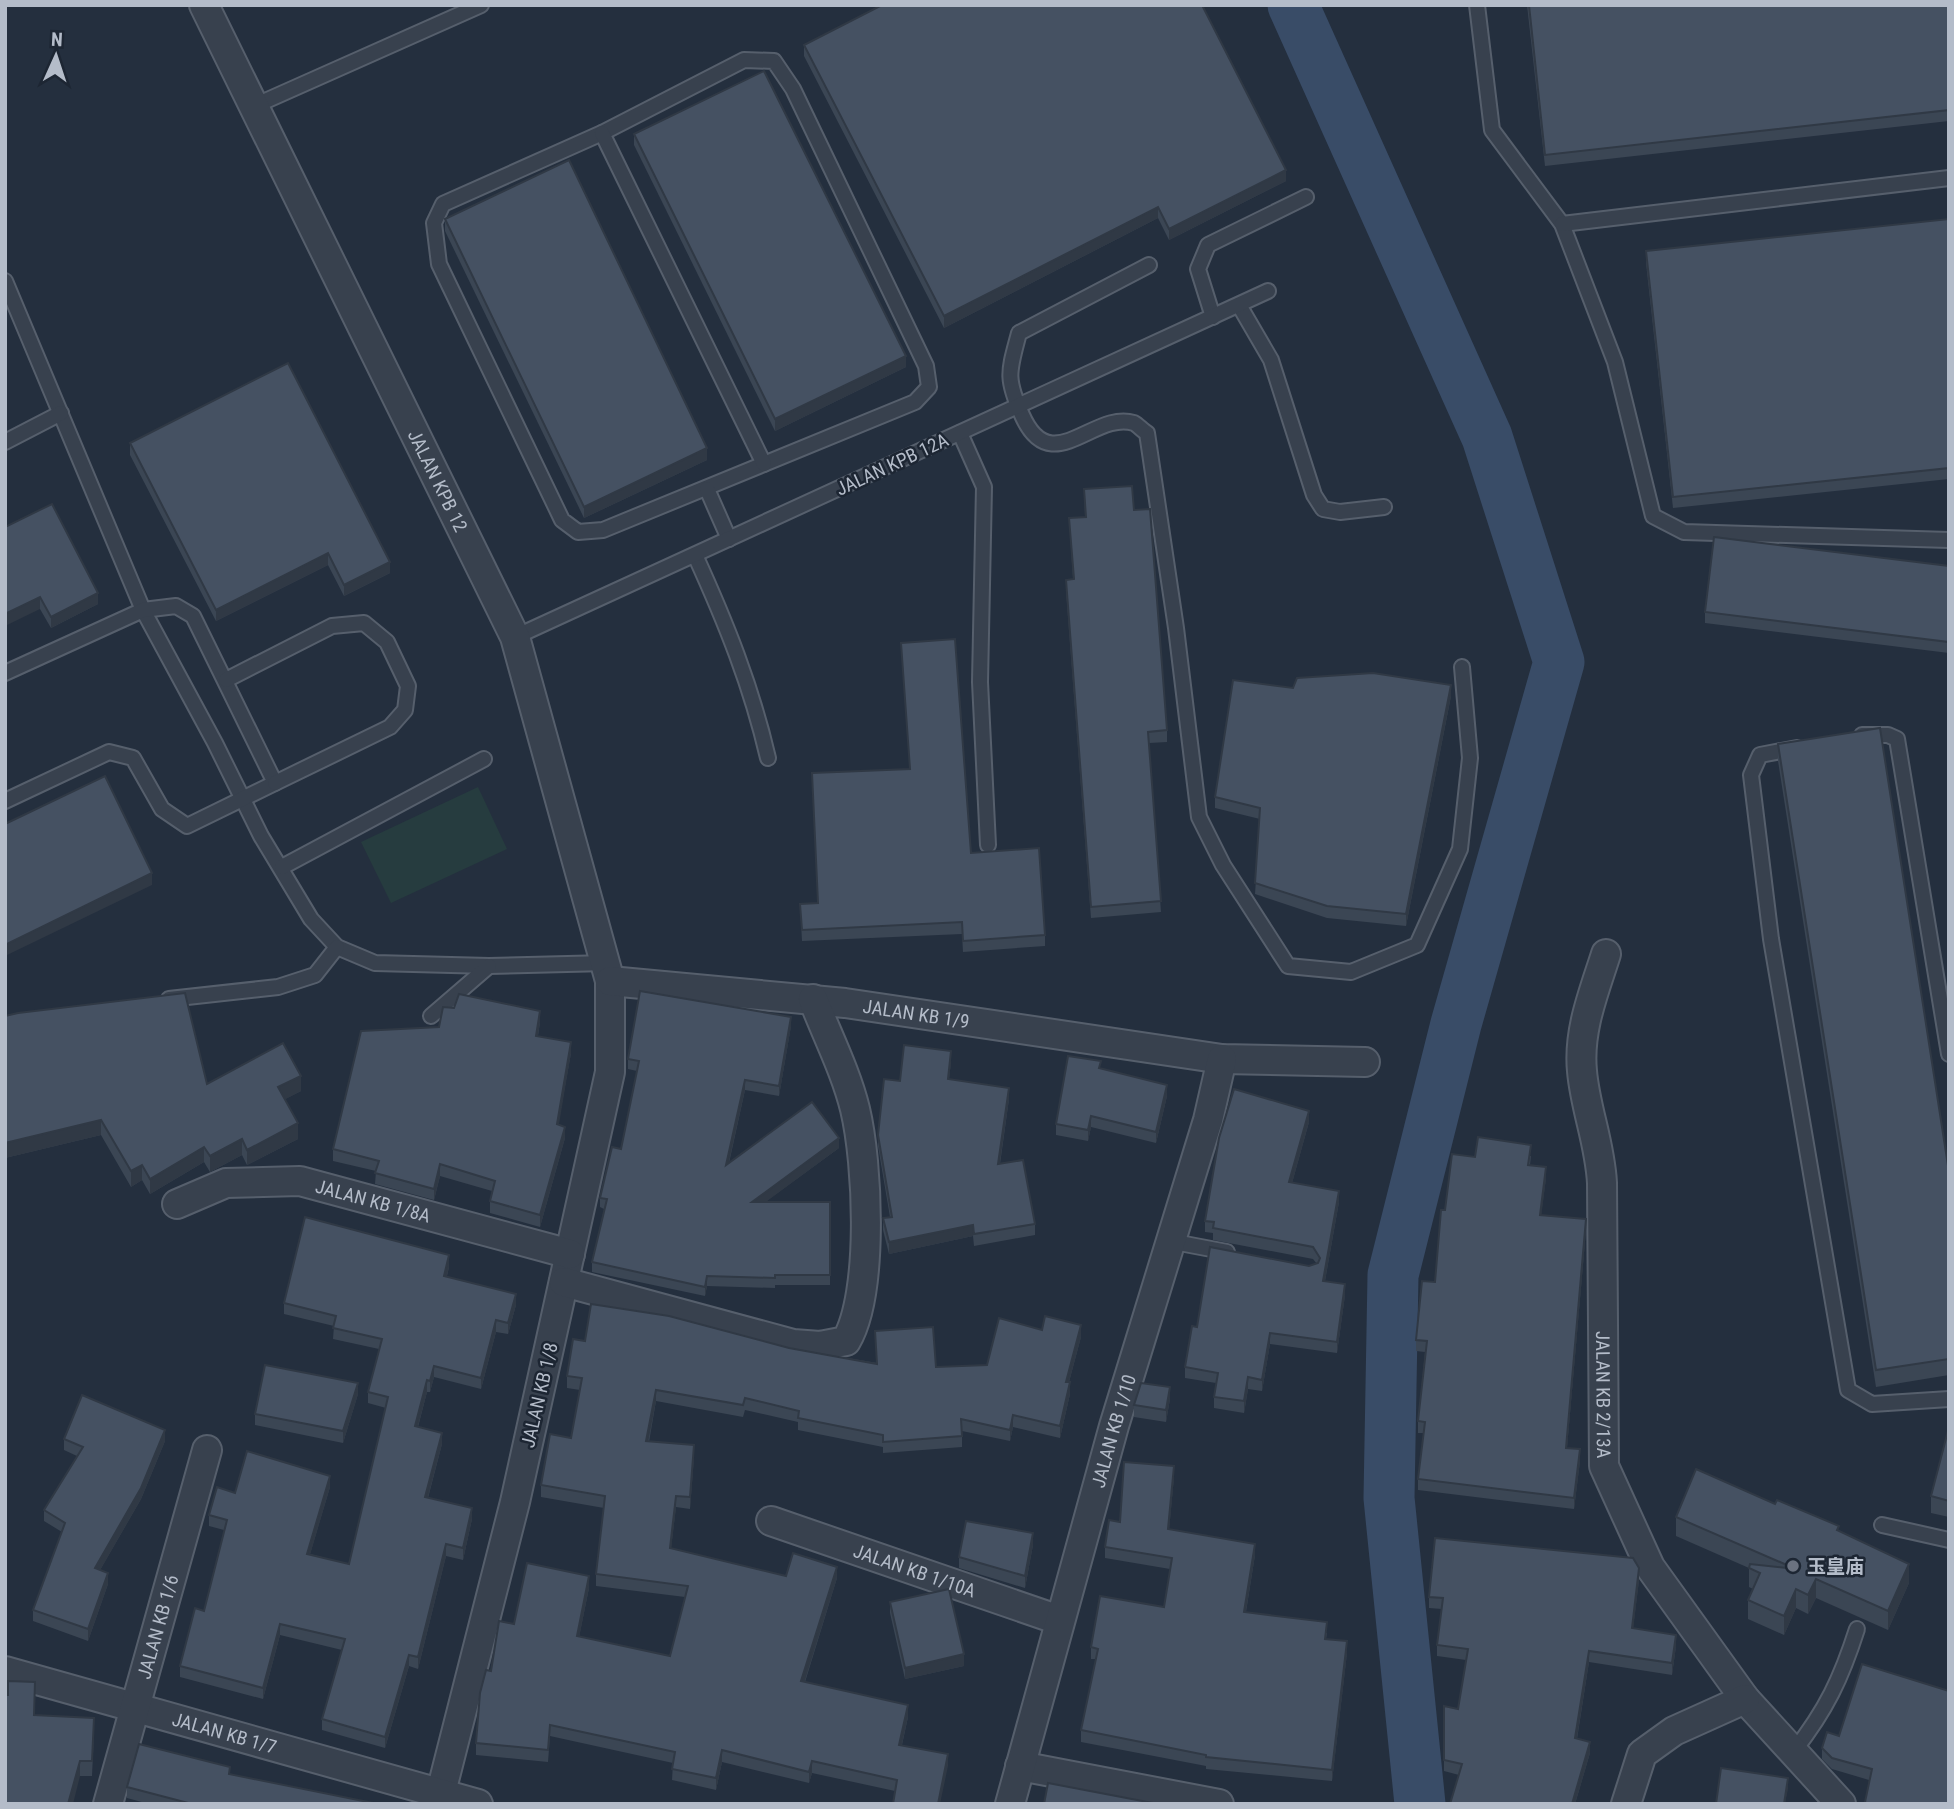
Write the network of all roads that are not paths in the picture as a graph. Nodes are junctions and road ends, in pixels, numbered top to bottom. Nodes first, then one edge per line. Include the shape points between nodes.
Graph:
1 (204, 5) edge
2 (481, 5) edge
3 (1477, 5) edge
4 (254, 106) junction
5 (602, 132) junction
6 (1949, 178) edge
7 (1306, 197) dead end
8 (1562, 224) junction
9 (1149, 265) dead end
10 (5, 281) edge
11 (1268, 291) dead end
12 (1239, 305) junction
13 (1213, 317) junction
14 (1018, 407) junction
15 (61, 413) junction
16 (960, 433) junction
17 (5, 442) edge
18 (764, 464) junction
19 (706, 489) junction
20 (1384, 507) dead end
21 (729, 539) junction
22 (1949, 540) edge
23 (695, 555) junction
24 (142, 610) junction
25 (515, 638) junction
26 (1462, 667) dead end
27 (5, 673) edge
28 (226, 680) junction
29 (1840, 739) edge
30 (1813, 744) edge
31 (768, 758) dead end
32 (484, 759) dead end
33 (275, 783) junction
34 (242, 800) junction
35 (5, 802) edge
36 (988, 845) dead end
37 (282, 867) junction
38 (337, 947) junction
39 (1606, 954) dead end
40 (489, 966) junction
41 (609, 972) junction
42 (1943, 983) edge
43 (813, 999) junction
44 (154, 1001) edge
45 (431, 1016) dead end
46 (1949, 1054) edge
47 (1222, 1059) junction
48 (1365, 1062) dead end
49 (177, 1204) dead end
50 (1170, 1241) junction
51 (570, 1254) junction
52 (1247, 1256) edge
53 (564, 1282) junction
54 (1949, 1399) edge
55 (207, 1450) dead end
56 (771, 1521) dead end
57 (1882, 1525) dead end
58 (1949, 1541) edge
59 (1059, 1620) junction
60 (1857, 1629) dead end
61 (5, 1671) edge
62 (1745, 1699) junction
63 (134, 1706) junction
64 (1794, 1751) junction
65 (1020, 1766) junction
66 (440, 1799) edge
67 (108, 1804) edge
68 (478, 1804) edge
69 (1010, 1804) edge
70 (1219, 1804) edge
71 (1626, 1804) edge
72 (1841, 1804) edge

1 - 4 street, JALAN KPB 12
2 - 4 lane
3 - 8 lane via 1492,130
4 - 25 street, JALAN KPB 12
5 - 18 lane
5 - 18 lane via 744,60 774,61 843,188 926,366 929,387 915,402
5 - 19 lane via 443,204 434,223 439,264 562,520 578,532 603,530
6 - 8 lane
7 - 13 lane via 1208,245 1198,269
8 - 22 lane via 1615,362 1653,516 1684,532
9 - 14 lane via 1019,333 1008,375
10 - 15 lane
11 - 12 lane, JALAN KPB 12A
12 - 13 lane, JALAN KPB 12A
12 - 20 lane via 1271,360 1314,495 1323,509 1340,512
13 - 14 lane, JALAN KPB 12A
14 - 16 lane, JALAN KPB 12A
14 - 26 lane via 1030,433 1045,442 1062,443 1116,423 1134,423 1147,433 1199,817 1223,865 1288,966 1351,972 1418,945 1460,849 1470,758
15 - 17 lane
15 - 24 lane
16 - 21 lane, JALAN KPB 12A
16 - 36 lane via 984,487 980,682
18 - 19 lane
19 - 21 lane
21 - 23 lane, JALAN KPB 12A
23 - 25 lane, JALAN KPB 12A
23 - 31 lane via 754,697
24 - 27 lane
24 - 28 lane via 176,606 193,616
24 - 34 lane
25 - 41 street, JALAN KPB 12
28 - 33 lane
28 - 33 lane via 332,626 363,622 387,642 408,686 405,710 390,727
29 - 42 lane via 1867,734 1897,739
30 - 54 lane via 1760,755 1751,775 1771,939 1848,1390 1872,1404
32 - 37 lane
33 - 34 lane
34 - 35 lane via 187,826 162,809 133,758 109,752
34 - 37 lane
37 - 38 lane via 311,919
38 - 40 lane, JALAN KB 1/9 via 375,963
38 - 44 lane via 315,975 278,987
39 - 62 street, JALAN KB 2/13A via 1584,1022 1582,1070 1600,1150 1602,1182 1604,1466 1650,1567
40 - 41 lane, JALAN KB 1/9
40 - 45 lane
41 - 43 street, JALAN KB 1/9
41 - 51 street, JALAN KB 1/8 via 610,1072
42 - 46 lane
43 - 47 street, JALAN KB 1/9
43 - 53 street via 855,1107 863,1155 861,1293 856,1323 846,1340 821,1346 793,1344
47 - 48 street, JALAN KB 1/9
47 - 50 street, JALAN KB 1/10
49 - 51 street, JALAN KB 1/8A via 226,1183 300,1181
50 - 52 lane
50 - 59 street, JALAN KB 1/10
51 - 53 street, JALAN KB 1/8
53 - 66 street, JALAN KB 1/8 via 515,1502
55 - 63 street, JALAN KB 1/6
56 - 59 street, JALAN KB 1/10A
57 - 58 lane
59 - 65 street, JALAN KB 1/10
60 - 64 lane via 1823,1713
61 - 63 street, JALAN KB 1/7
62 - 64 street, JALAN KB 2/13A
62 - 71 street via 1674,1731 1642,1754
63 - 66 street, JALAN KB 1/7
63 - 67 street, JALAN KB 1/6
64 - 72 street, JALAN KB 2/13A
65 - 69 street, JALAN KB 1/10
65 - 70 street
66 - 68 street, JALAN KB 1/7

